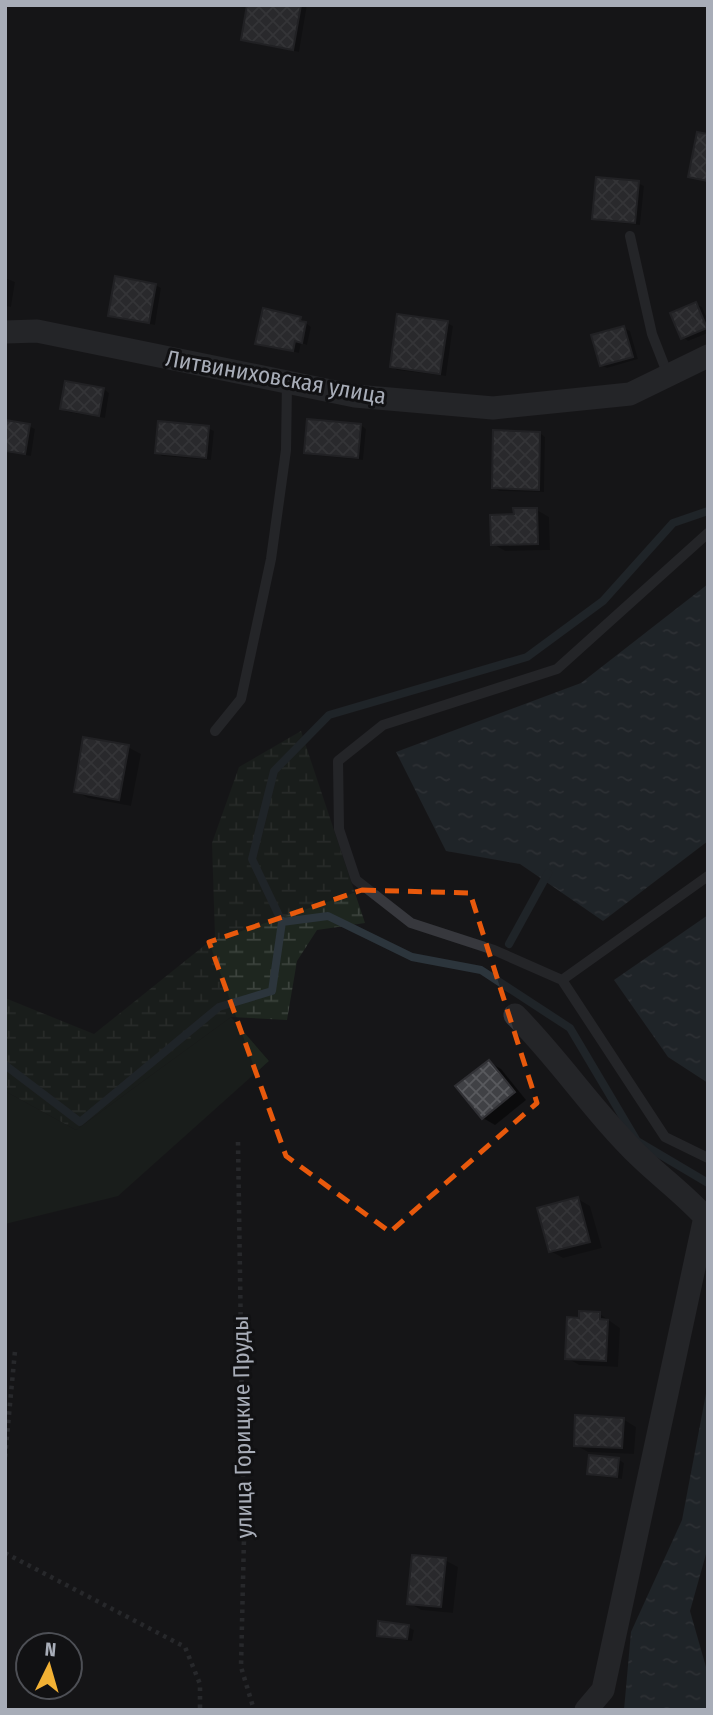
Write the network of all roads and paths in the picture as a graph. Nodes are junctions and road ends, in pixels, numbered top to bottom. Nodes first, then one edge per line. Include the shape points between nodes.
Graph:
1 (629, 236) dead end
2 (5, 332) edge
3 (708, 356) edge
4 (668, 375) junction
5 (287, 382) junction
6 (708, 533) edge
7 (215, 731) dead end
8 (708, 876) edge
9 (562, 980) junction
10 (515, 1015) dead end
11 (238, 1142) dead end
12 (708, 1157) edge
13 (15, 1351) dead end
14 (5, 1457) edge
15 (5, 1553) edge
16 (200, 1710) edge
17 (254, 1710) edge
18 (586, 1710) edge

1 - 4 lane via 652,334
2 - 5 street, Литвиниховская улица via 37,331
3 - 4 street, Литвиниховская улица
4 - 5 street, Литвиниховская улица via 630,394 493,408 355,396
5 - 7 lane via 286,450 271,559 241,699
6 - 9 lane via 557,669 383,725 338,761 339,829 356,880 411,923 494,950
8 - 9 lane
9 - 12 lane via 665,1137
10 - 18 street via 641,1158 705,1217 603,1690
11 - 17 path, улица Горицкие Пруды via 244,1538 241,1667
13 - 14 path
15 - 16 path via 185,1647 200,1684

